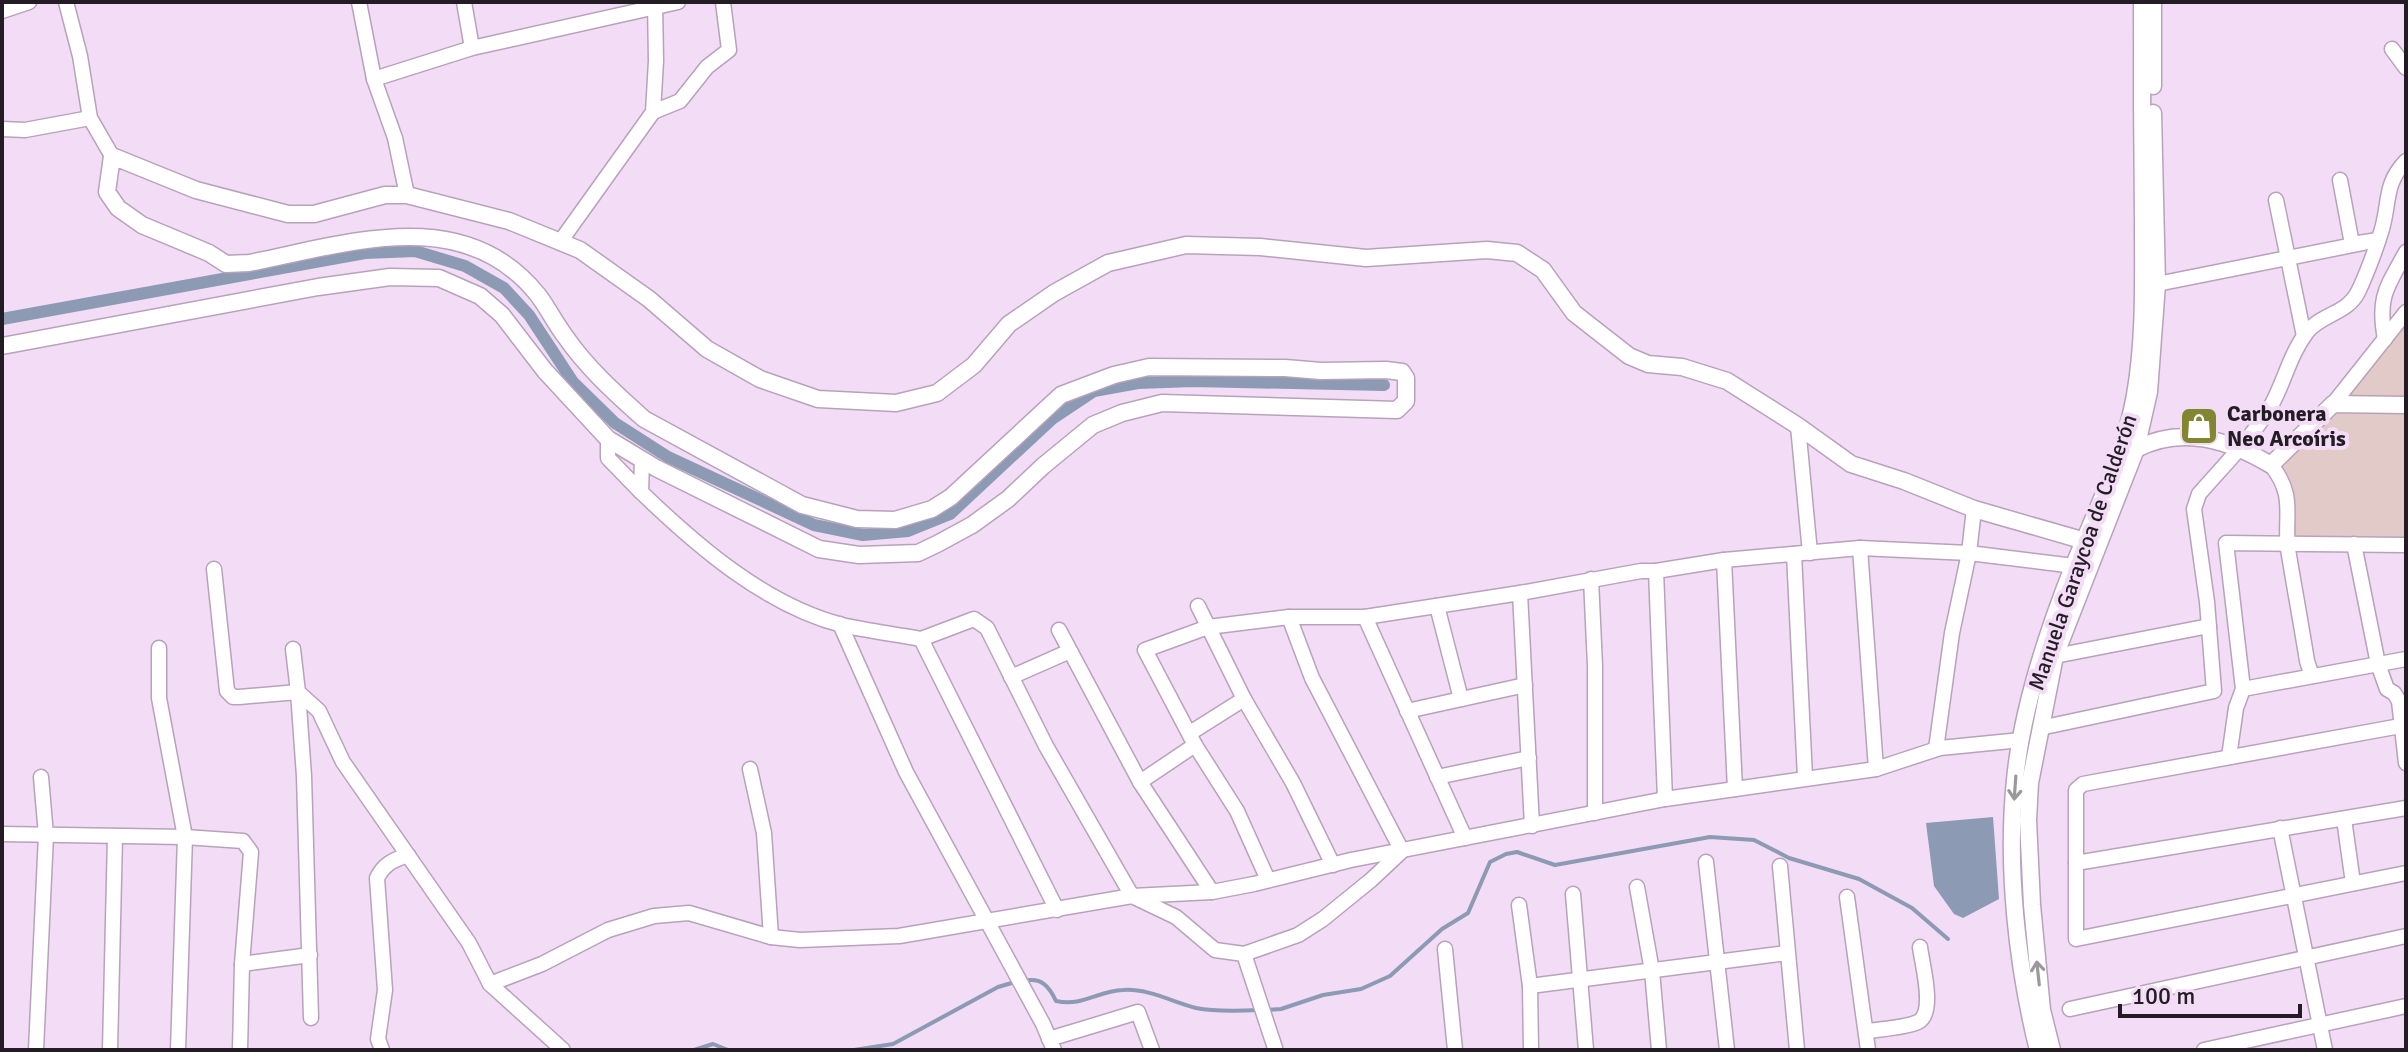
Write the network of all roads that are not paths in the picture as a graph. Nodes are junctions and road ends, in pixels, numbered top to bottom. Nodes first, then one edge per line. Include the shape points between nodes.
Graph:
1 (29, 2) edge
2 (66, 2) edge
3 (359, 2) edge
4 (464, 2) edge
5 (678, 2) edge
6 (723, 2) edge
7 (2142, 2) edge
8 (2153, 2) edge
9 (655, 5) edge
10 (2, 11) edge
11 (472, 48) junction
12 (2392, 49) dead end
13 (2406, 68) edge
14 (374, 79) junction
15 (653, 112) junction
16 (90, 118) junction
17 (2, 129) edge
18 (112, 156) junction
19 (2406, 161) edge
20 (2340, 180) dead end
21 (407, 195) junction
22 (2276, 200) dead end
23 (2378, 240) junction
24 (560, 242) junction
25 (2352, 244) junction
26 (2406, 252) edge
27 (2288, 257) junction
28 (2157, 284) junction
29 (2406, 312) edge
30 (2304, 336) junction
31 (2385, 339) junction
32 (2, 346) edge
33 (2333, 404) junction
34 (2406, 405) edge
35 (2144, 419) junction
36 (1798, 426) junction
37 (2174, 437) junction
38 (608, 439) junction
39 (2240, 447) junction
40 (2136, 449) junction
41 (642, 460) junction
42 (2271, 465) junction
43 (641, 492) junction
44 (1974, 509) junction
45 (2085, 541) junction
46 (2288, 544) junction
47 (2354, 544) junction
48 (2406, 545) edge
49 (1860, 548) junction
50 (1810, 553) junction
51 (1969, 553) junction
52 (1794, 554) junction
53 (1724, 560) junction
54 (2074, 566) junction
55 (214, 569) dead end
56 (1656, 571) junction
57 (1591, 579) junction
58 (1520, 593) junction
59 (1198, 606) dead end
60 (1437, 606) junction
61 (1289, 617) junction
62 (1365, 617) junction
63 (840, 624) junction
64 (2209, 626) junction
65 (1208, 627) junction
66 (1059, 630) dead end
67 (921, 639) junction
68 (159, 648) dead end
69 (293, 649) dead end
70 (1070, 651) junction
71 (2055, 656) junction
72 (2406, 659) edge
73 (2378, 664) junction
74 (2312, 676) junction
75 (1011, 677) junction
76 (1525, 685) junction
77 (2243, 689) junction
78 (298, 692) junction
79 (1244, 699) junction
80 (1461, 699) junction
81 (1407, 711) junction
82 (2404, 725) edge
83 (2040, 728) junction
84 (1192, 739) junction
85 (2021, 740) junction
86 (1936, 749) junction
87 (2229, 757) junction
88 (1529, 758) junction
89 (2406, 763) edge
90 (750, 769) dead end
91 (1876, 769) junction
92 (41, 777) dead end
93 (1437, 777) junction
94 (1805, 777) junction
95 (1140, 782) junction
96 (1735, 789) junction
97 (1665, 799) junction
98 (2406, 808) edge
99 (1595, 813) junction
100 (2344, 819) junction
101 (1532, 826) junction
102 (2280, 828) junction
103 (2, 834) edge
104 (46, 835) junction
105 (115, 836) junction
106 (185, 837) junction
107 (1465, 838) junction
108 (1402, 851) junction
109 (408, 855) junction
110 (1706, 862) dead end
111 (2076, 863) junction
112 (1333, 865) junction
113 (1780, 866) dead end
114 (2406, 873) edge
115 (1268, 880) junction
116 (2353, 883) junction
117 (1637, 887) dead end
118 (1212, 892) junction
119 (1573, 894) dead end
120 (2294, 894) junction
121 (1132, 896) junction
122 (1847, 897) dead end
123 (1519, 905) dead end
124 (1057, 910) junction
125 (987, 922) junction
126 (2406, 936) edge
127 (771, 937) junction
128 (1920, 947) dead end
129 (1445, 949) dead end
130 (1787, 953) junction
131 (1244, 954) junction
132 (310, 955) junction
133 (2308, 957) junction
134 (1716, 962) junction
135 (242, 964) junction
136 (1652, 971) junction
137 (1580, 981) junction
138 (490, 984) junction
139 (1530, 986) junction
140 (2406, 1006) edge
141 (2070, 1009) dead end
142 (311, 1018) dead end
143 (2320, 1023) junction
144 (1867, 1031) junction
145 (1051, 1044) edge
146 (1273, 1049) edge
147 (36, 1050) edge
148 (110, 1050) edge
149 (178, 1050) edge
150 (240, 1050) edge
151 (382, 1050) edge
152 (563, 1050) edge
153 (1152, 1050) edge
154 (1455, 1050) edge
155 (1531, 1050) edge
156 (1586, 1050) edge
157 (1659, 1050) edge
158 (1727, 1050) edge
159 (1797, 1050) edge
160 (1868, 1050) edge
161 (2038, 1050) edge
162 (2052, 1050) edge
163 (2204, 1050) edge
164 (2325, 1050) edge

1 - 10 street
2 - 16 street
3 - 14 street
4 - 11 street
5 - 9 street
6 - 15 street via 729,50 707,67 680,101
7 - 45 street, Manuela Garaycoa de Calderón via 2143,281 2136,393 2127,436
8 - 28 street, Manuela Garaycoa de Calderón
9 - 11 street
9 - 15 street
11 - 14 street
12 - 13 street
14 - 21 street via 395,138
15 - 24 street
16 - 17 street
16 - 18 street
18 - 21 street via 196,190 288,214 314,214 385,195
18 - 41 street via 107,192 118,208 142,225 226,264 388,237 424,235 476,247 508,265 538,294 566,338 644,419 802,505 857,519 895,520 932,509 1061,395 1114,375 1149,367 1220,366 1386,370 1402,372 1406,378 1406,401 1397,410 1162,403 1122,413 1093,425 972,525 918,553 859,555 819,549
19 - 23 street via 2388,190
20 - 25 street
21 - 24 street via 509,221
22 - 27 street
23 - 25 street
23 - 30 street via 2353,302 2314,324
24 - 36 street via 580,250 649,299 707,349 760,379 818,399 896,403 937,393 974,365 1009,324 1108,263 1186,245 1366,258 1517,253 1543,270 1574,313 1629,356 1727,381
25 - 27 street
26 - 31 street via 2382,303
27 - 28 street
27 - 30 street
28 - 35 street, Manuela Garaycoa de Calderón
29 - 31 street
30 - 39 street via 2273,402
31 - 33 street
32 - 38 street via 318,287 390,277 439,278 480,296 502,315
33 - 34 street
33 - 42 street
35 - 37 street via 2153,430
35 - 40 street, Manuela Garaycoa de Calderón
36 - 44 street via 1851,464
36 - 50 street
37 - 39 street
37 - 40 street
38 - 41 street
38 - 43 street via 608,458
39 - 42 street
39 - 64 street via 2199,494 2194,509
40 - 71 street, Manuela Garaycoa de Calderón
41 - 43 street
42 - 46 street via 2288,498
43 - 63 street via 736,575
44 - 45 street
44 - 51 street
45 - 54 street, Manuela Garaycoa de Calderón
46 - 47 street
46 - 74 street
46 - 77 street via 2226,543
47 - 48 street
47 - 73 street
49 - 50 street
49 - 51 street
49 - 91 street
50 - 52 street
51 - 54 street
51 - 86 street
52 - 53 street
52 - 94 street
53 - 56 street
53 - 96 street
54 - 85 street, Manuela Garaycoa de Calderón via 2042,654
55 - 78 street via 227,691 233,697
56 - 57 street
56 - 97 street
57 - 58 street
57 - 99 street
58 - 60 street
58 - 76 street
59 - 65 street
60 - 62 street
60 - 80 street
61 - 62 street
61 - 65 street
61 - 108 street via 1312,678
62 - 81 street
63 - 67 street
63 - 125 street via 906,772
64 - 71 street
64 - 83 street via 2214,691
65 - 79 street
65 - 84 street via 1145,650
66 - 70 street
67 - 75 street via 980,621
67 - 124 street
68 - 106 street via 159,698
69 - 78 street
70 - 75 street
70 - 95 street
71 - 83 street, Manuela Garaycoa de Calderón
72 - 73 street
73 - 74 street
73 - 82 street via 2387,689 2399,701
74 - 77 street
75 - 121 street
76 - 80 street
76 - 88 street
77 - 87 street
78 - 109 street via 319,711 343,762
78 - 132 street
79 - 84 street
79 - 112 street
80 - 81 street
81 - 93 street
82 - 87 street
82 - 89 street
162 -> 83 street, Manuela Garaycoa de Calderón via 2042,1010 2028,820
84 - 95 street
84 - 115 street via 1237,811
85 - 86 street
85 -> 161 street, Manuela Garaycoa de Calderón via 2012,836 2023,981
86 - 91 street
87 - 111 street via 2083,784 2076,790
88 - 93 street
88 - 101 street
90 - 127 street via 764,833
91 - 94 street
92 - 104 street
93 - 107 street
94 - 96 street
95 - 118 street
96 - 97 street
97 - 99 street
98 - 100 street
99 - 101 street
100 - 102 street
100 - 116 street
101 - 107 street
102 - 111 street
102 - 120 street
103 - 104 street
104 - 105 street
104 - 147 street
105 - 106 street
105 - 148 street
106 - 135 street via 243,841 251,852
106 - 149 street
107 - 108 street
108 - 112 street
108 - 131 street via 1323,919 1298,935
109 - 138 street via 469,943
109 - 151 street via 382,868 377,878 385,990 378,1039
110 - 134 street
111 - 120 street via 2076,939
112 - 115 street
113 - 130 street
114 - 116 street
115 - 118 street
116 - 120 street
117 - 136 street
118 - 121 street
119 - 137 street
120 - 133 street
121 - 124 street
121 - 131 street via 1176,917 1215,950
122 - 144 street
123 - 139 street
124 - 125 street
125 - 127 street via 899,936
125 - 145 street
126 - 133 street
127 - 138 street via 689,913 654,916 608,930
128 - 144 street via 1926,1015 1919,1022
129 - 154 street
130 - 134 street
130 - 159 street
131 - 146 street
132 - 135 street
132 - 142 street
133 - 141 street
133 - 143 street
134 - 136 street
134 - 158 street
135 - 150 street
136 - 137 street
136 - 157 street
137 - 139 street
137 - 156 street
138 - 152 street
139 - 155 street
140 - 143 street
143 - 163 street
143 - 164 street
144 - 160 street
145 - 153 street via 1138,1012

